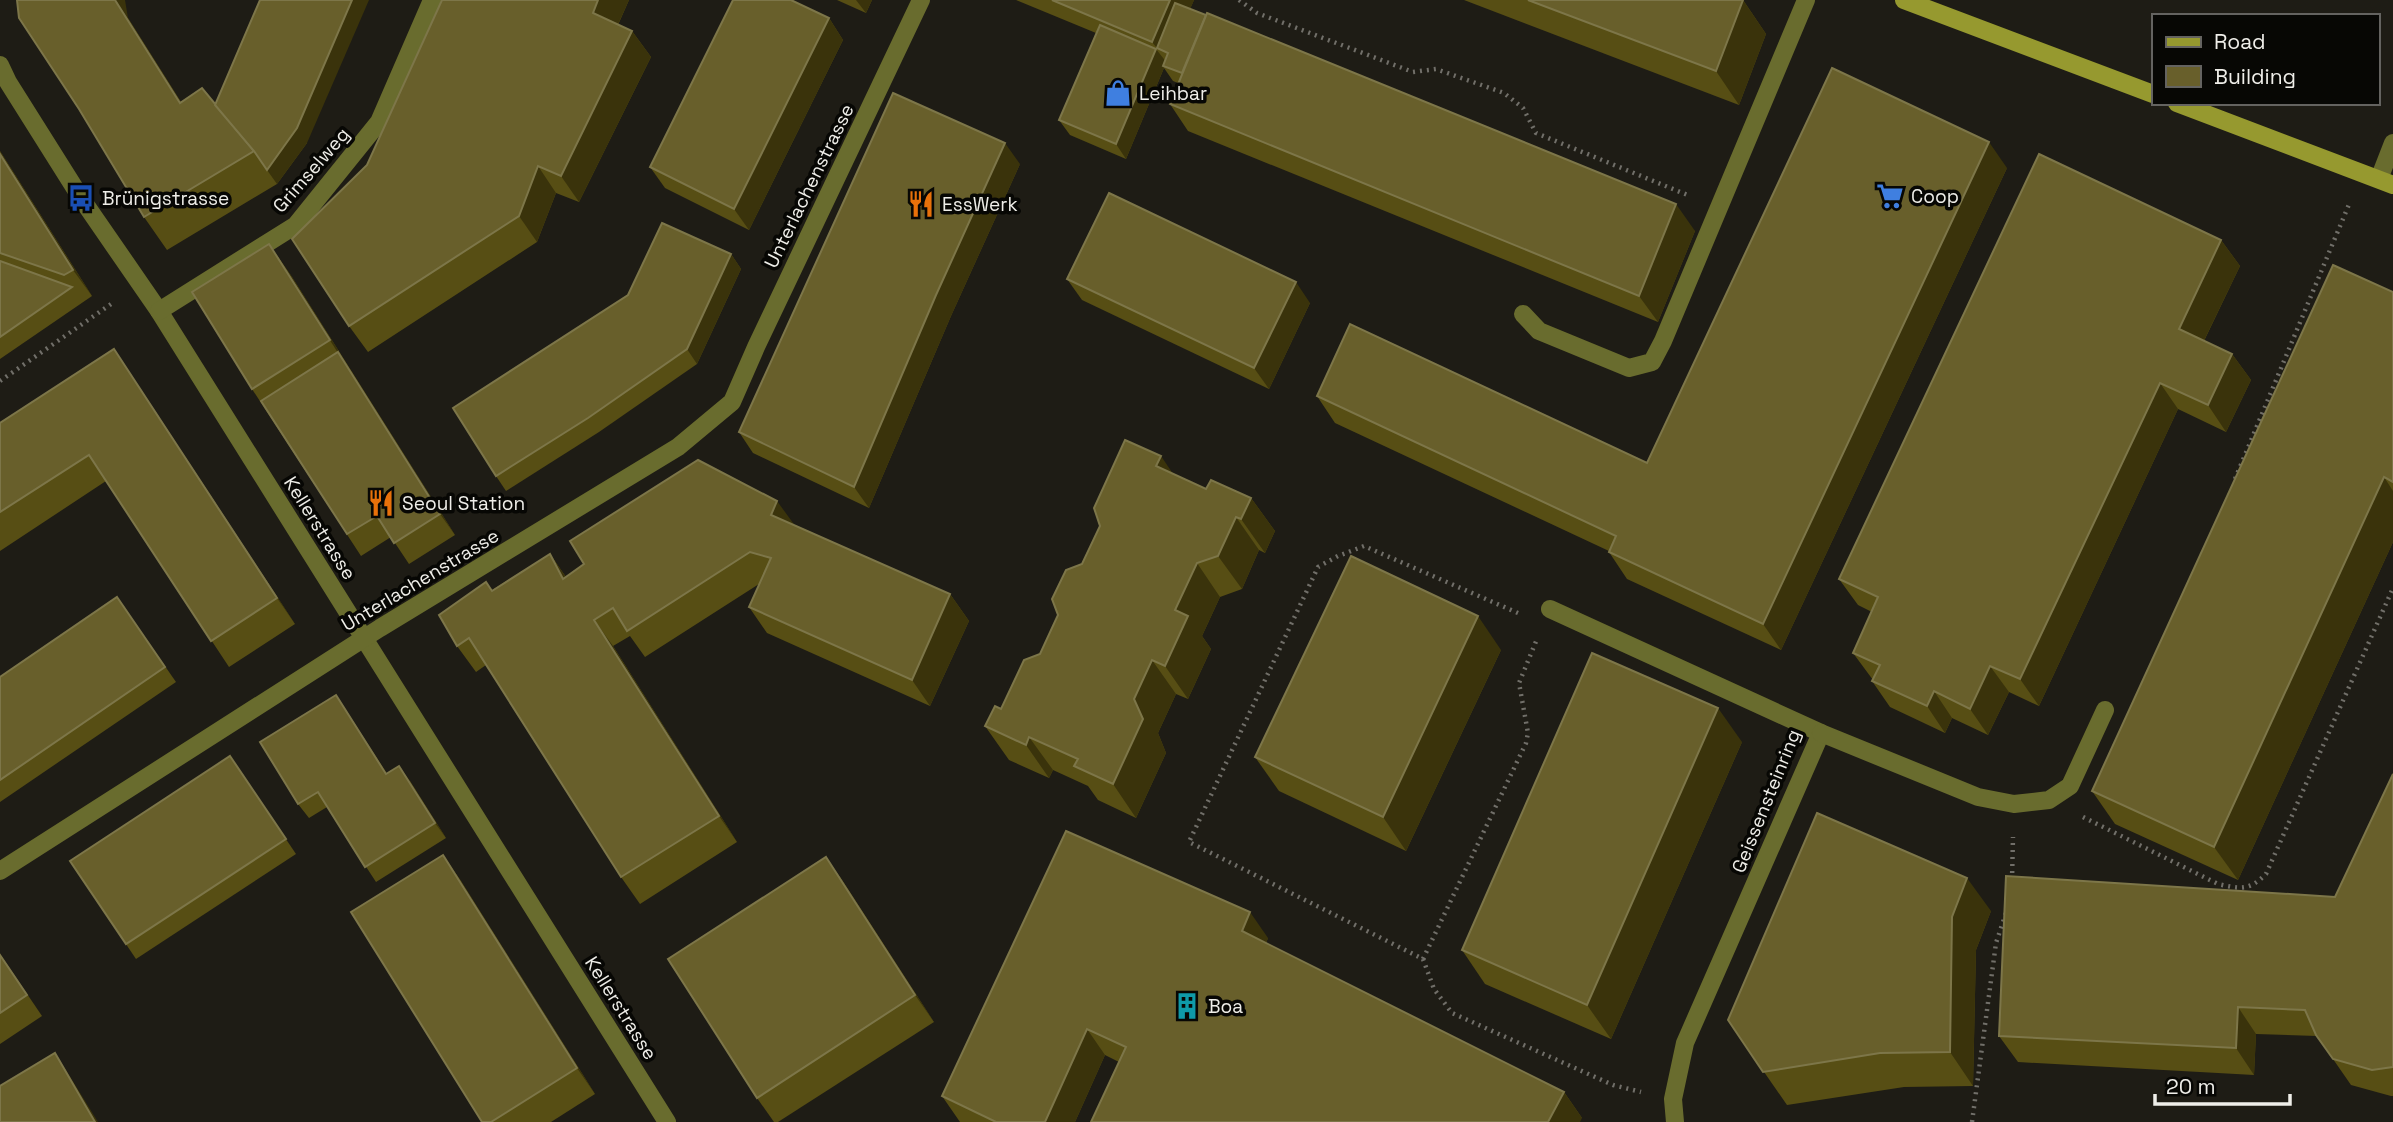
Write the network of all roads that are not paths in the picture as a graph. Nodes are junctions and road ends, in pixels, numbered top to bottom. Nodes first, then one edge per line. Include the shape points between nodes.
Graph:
1 (432, 0) edge
2 (922, 0) edge
3 (1806, 0) edge
4 (1904, 0) edge
5 (0, 65) edge
6 (2152, 94) edge
7 (2182, 105) edge
8 (2393, 143) edge
9 (2378, 179) edge
10 (159, 311) junction
11 (1523, 314) dead end
12 (1550, 609) dead end
13 (364, 639) junction
14 (2105, 710) dead end
15 (1821, 733) junction
16 (0, 872) edge
17 (667, 1122) edge
18 (1675, 1122) edge

1 - 10 street, Grimselweg via 379,122 296,225
2 - 13 street, Unterlachenstrasse via 732,402 678,447
3 - 11 street via 1651,362 1629,368 1539,331
4 - 6 street
5 - 10 street, Kellerstrasse via 81,198
7 - 9 street
8 - 9 street
10 - 13 street, Kellerstrasse
12 - 15 street, Geissensteinring
13 - 16 street, Unterlachenstrasse
13 - 17 street, Kellerstrasse
14 - 15 street via 2070,786 2049,800 2014,804 1978,797
15 - 18 street, Geissensteinring via 1685,1042 1673,1099

